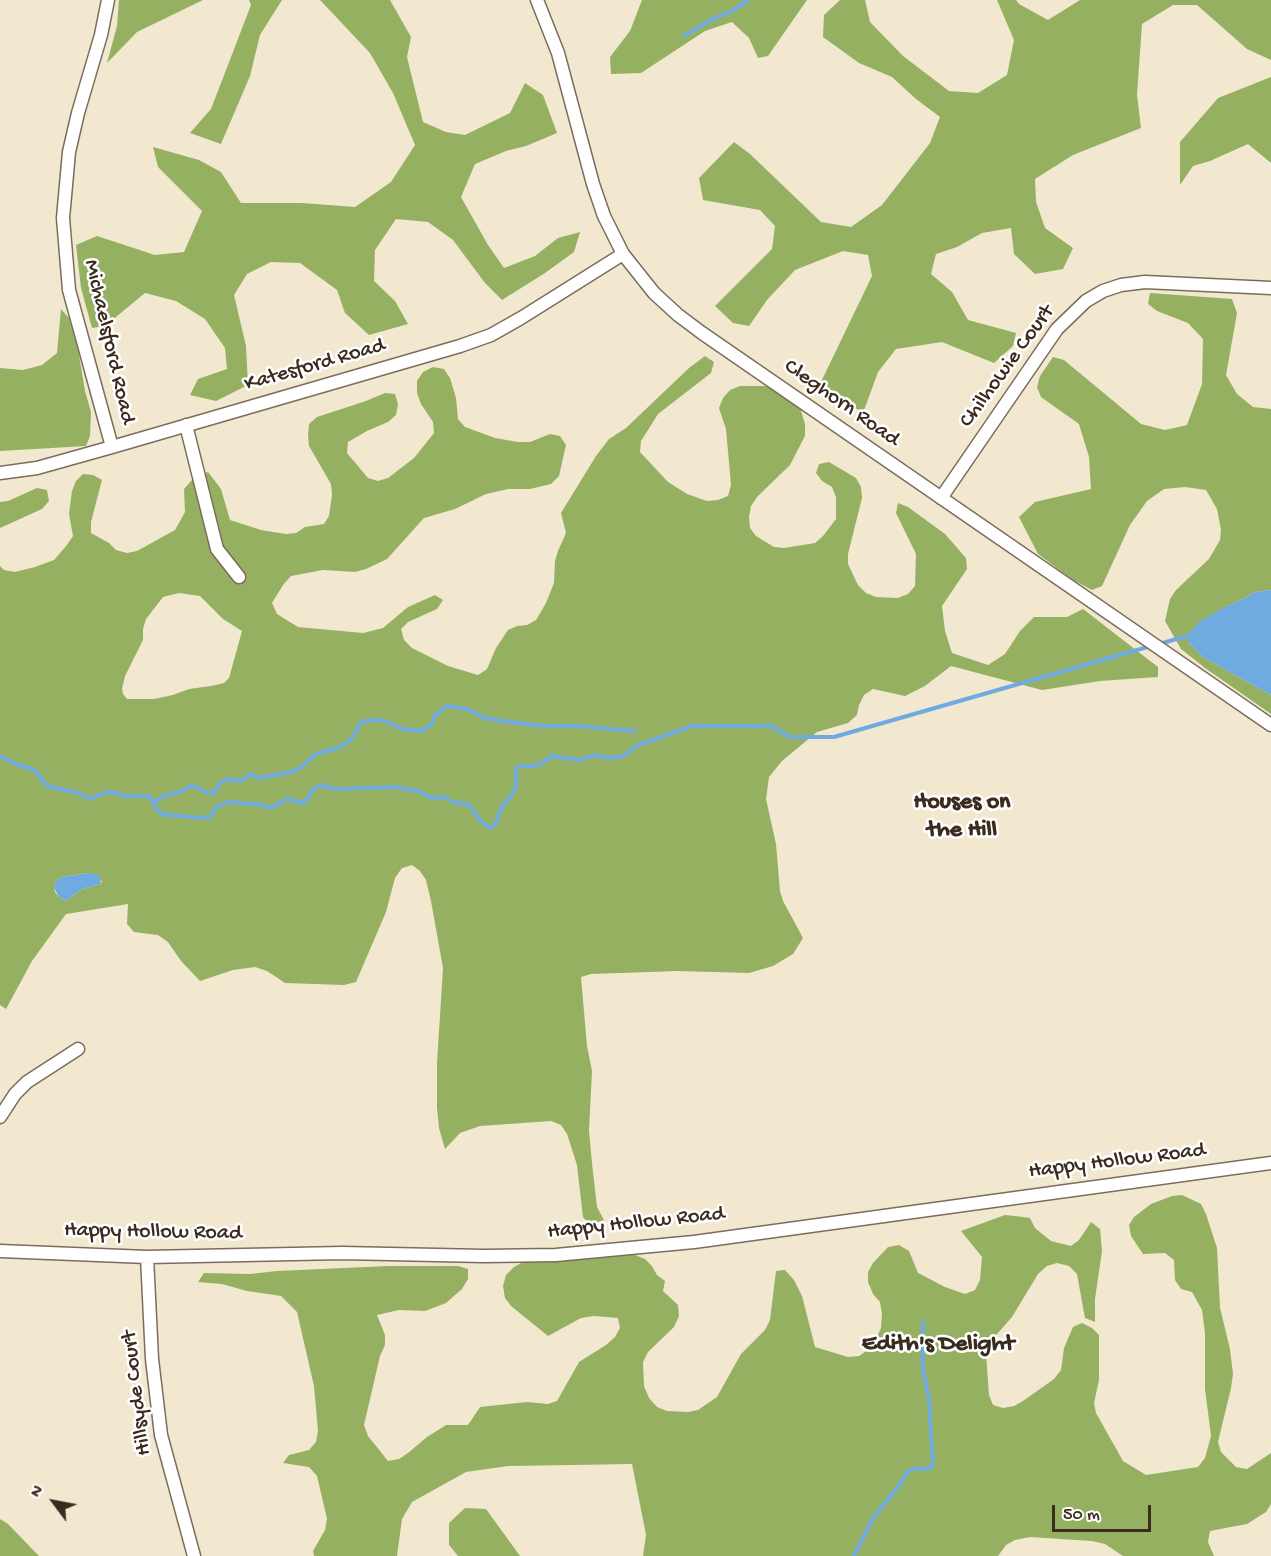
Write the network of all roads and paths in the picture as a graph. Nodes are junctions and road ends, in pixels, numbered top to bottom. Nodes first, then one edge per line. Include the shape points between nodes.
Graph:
1 (108, 0) edge
2 (537, 0) edge
3 (623, 254) junction
4 (1271, 288) edge
5 (186, 425) junction
6 (111, 447) junction
7 (0, 473) edge
8 (941, 498) junction
9 (239, 577) dead end
10 (1271, 725) edge
11 (78, 1049) dead end
12 (0, 1117) edge
13 (1271, 1163) edge
14 (0, 1251) edge
15 (147, 1257) junction
16 (194, 1556) edge

1 - 6 street, Michaelsford Road via 69,152 63,218 69,290
2 - 3 street, Cleghorn Road via 558,53 593,184
3 - 5 street, Katesford Road via 491,335
3 - 8 street, Cleghorn Road via 654,293 678,315
4 - 8 street, Chilhowie Court via 1145,282 1121,285 1086,301 1057,329
5 - 6 street, Katesford Road
5 - 9 street via 217,549
6 - 7 street, Katesford Road via 37,468
8 - 10 street, Cleghorn Road
11 - 12 street via 27,1082
13 - 15 street, Happy Hollow Road via 599,1252
14 - 15 street, Happy Hollow Road
15 - 16 street, Hillsyde Court via 152,1359 161,1435

